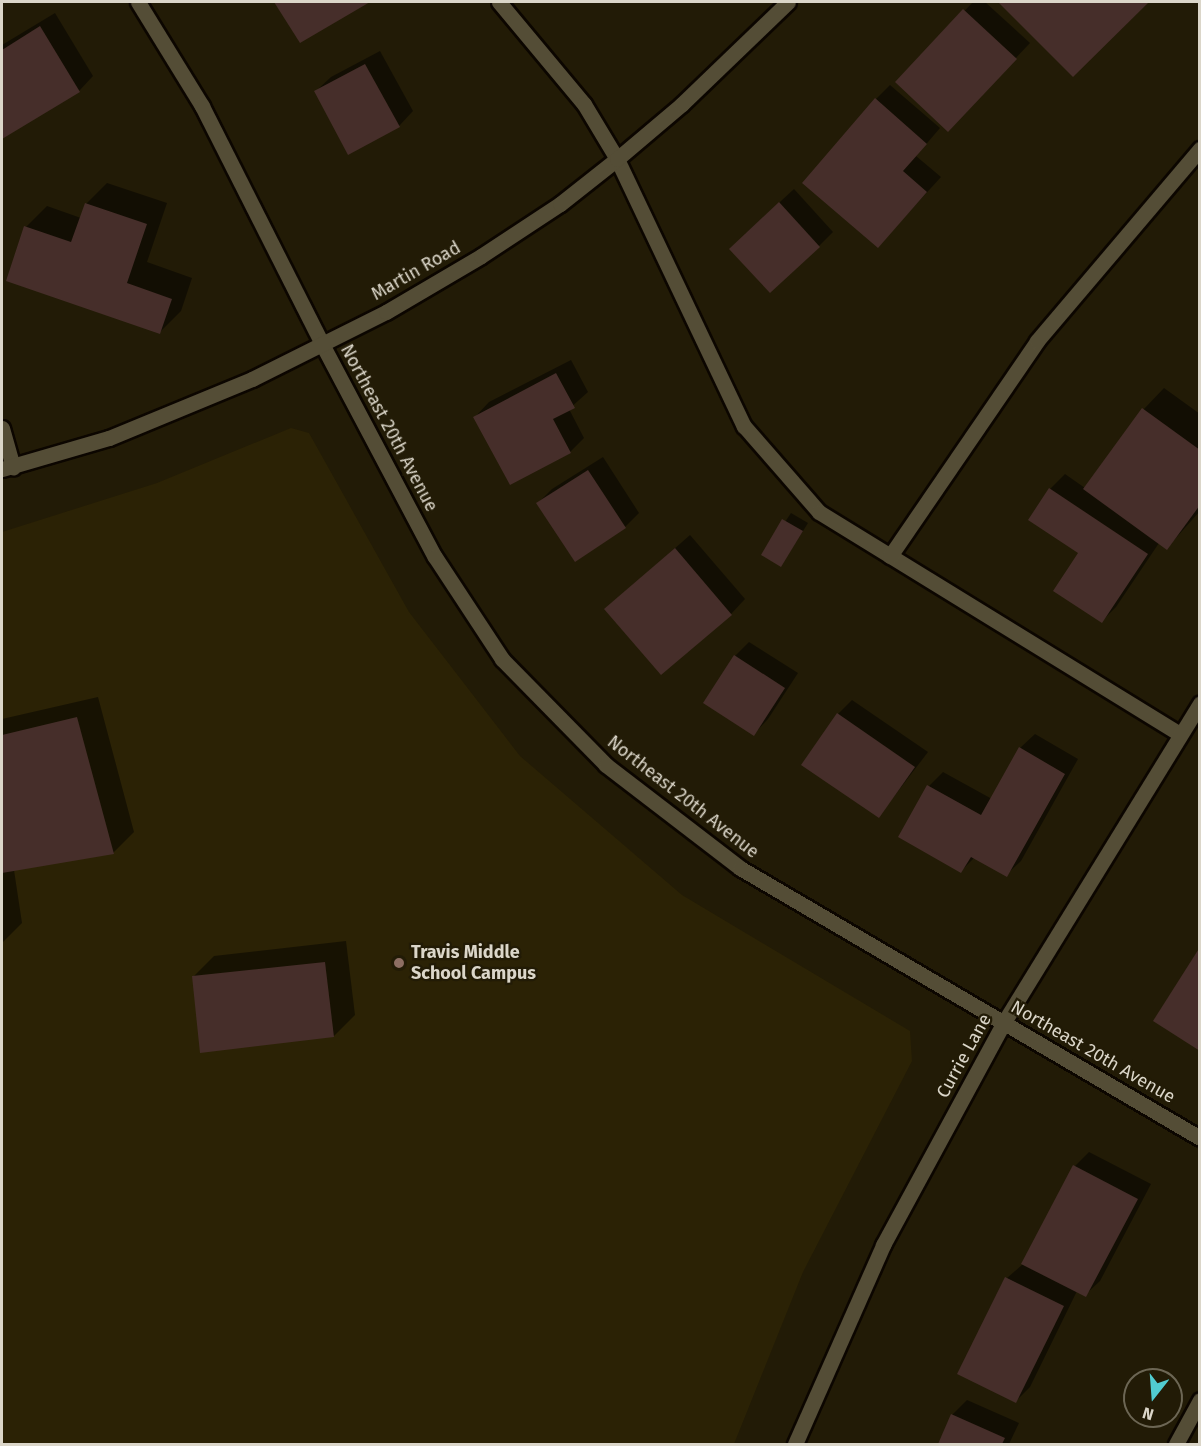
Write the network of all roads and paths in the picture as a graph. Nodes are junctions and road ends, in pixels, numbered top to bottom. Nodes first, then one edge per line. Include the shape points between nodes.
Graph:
1 (138, 2) edge
2 (499, 2) edge
3 (788, 2) edge
4 (1200, 150) edge
5 (617, 159) junction
6 (322, 344) junction
7 (2, 428) edge
8 (7, 468) edge
9 (890, 556) junction
10 (1200, 704) edge
11 (1178, 733) junction
12 (1004, 1023) junction
13 (1200, 1138) edge
14 (1200, 1400) edge
15 (795, 1444) edge
16 (1176, 1444) edge

1 - 6 street, Northeast 20th Avenue via 202,106
2 - 5 street via 584,104
3 - 5 street, Martin Road via 682,105
4 - 9 street via 1037,341
5 - 6 street, Martin Road via 560,204 481,256
5 - 9 street via 744,426 819,512
6 - 8 street, Martin Road via 163,417
6 - 12 street, Northeast 20th Avenue via 435,557 502,659 606,765 740,868
7 - 8 street
9 - 11 street
10 - 11 street, Currie Lane
11 - 12 street, Currie Lane
12 - 13 street, Northeast 20th Avenue
12 - 15 street, Currie Lane via 883,1245
14 - 16 street

